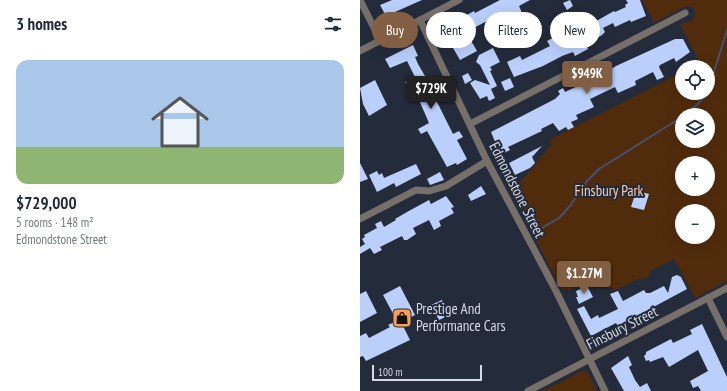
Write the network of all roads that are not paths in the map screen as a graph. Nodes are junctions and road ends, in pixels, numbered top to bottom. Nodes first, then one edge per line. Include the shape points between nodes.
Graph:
1 (360, 0) edge
2 (459, 0) edge
3 (685, 13) dead end
4 (420, 20) joint
5 (372, 24) edge
6 (372, 44) edge
7 (360, 51) edge
8 (470, 124) junction
9 (487, 161) junction
10 (360, 219) edge
11 (727, 288) edge
12 (708, 298) junction
13 (727, 337) edge
14 (589, 360) junction
15 (528, 391) edge
16 (605, 391) edge

1 - 5 street
2 - 4 street
3 - 8 street
4 - 8 street, Edmondstone Street
6 - 7 street
8 - 9 street, Edmondstone Street
9 - 10 street via 446,186 429,191 416,190
9 - 14 street, Edmondstone Street via 554,287
11 - 12 street, Finsbury Street
12 - 13 street
12 - 14 street, Finsbury Street
14 - 15 street, Finsbury Street
14 - 16 street, Edmondstone Street

